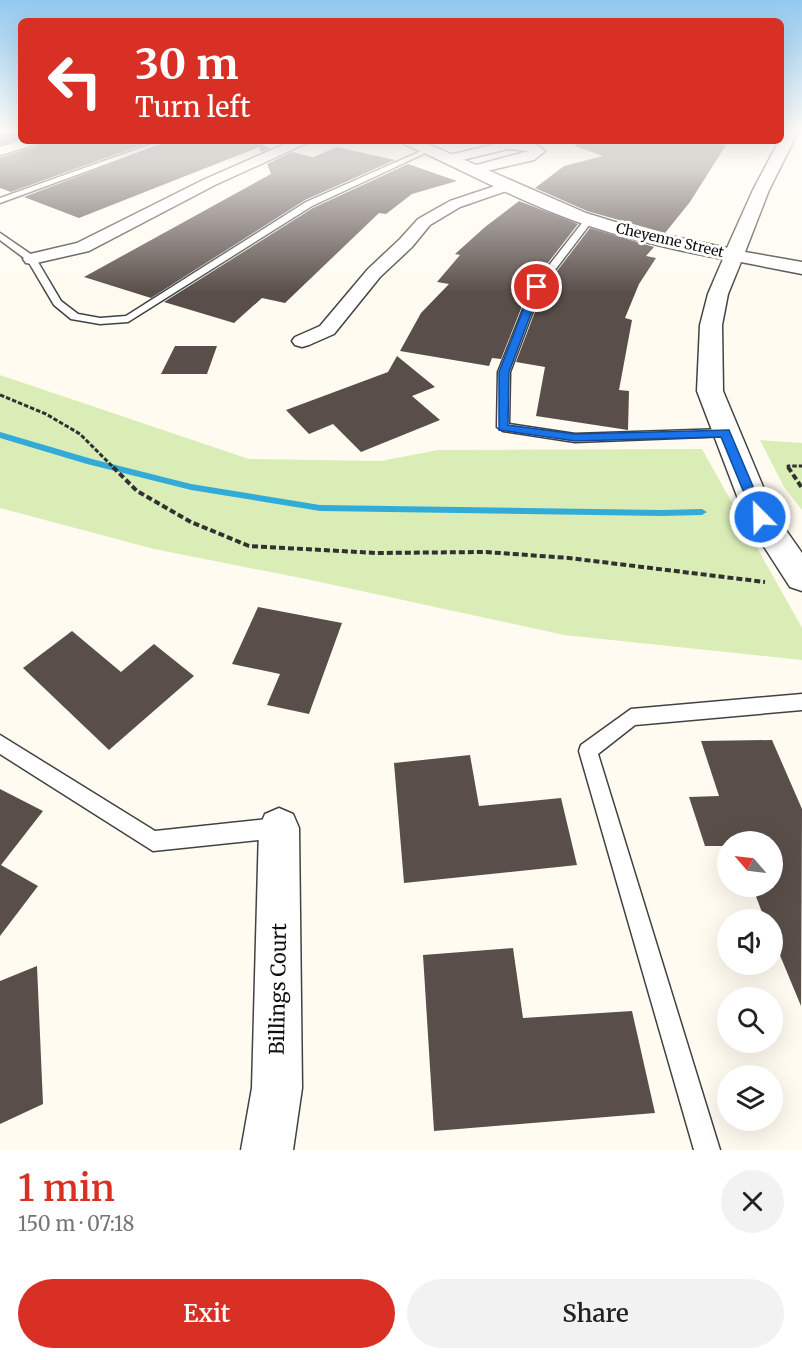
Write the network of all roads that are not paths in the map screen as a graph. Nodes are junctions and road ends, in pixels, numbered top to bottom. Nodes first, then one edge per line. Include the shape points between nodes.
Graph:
1 (42, 186) edge
2 (203, 186) edge
3 (349, 186) edge
4 (507, 186) joint
5 (763, 186) edge
6 (0, 201) edge
7 (589, 220) junction
8 (0, 236) edge
9 (733, 254) junction
10 (32, 259) junction
11 (802, 268) edge
12 (302, 341) dead end
13 (725, 433) junction
14 (802, 578) edge
15 (802, 702) edge
16 (0, 744) edge
17 (279, 828) joint
18 (267, 1150) edge
19 (707, 1150) edge

1 - 6 lane
2 - 10 street via 83,247
3 - 10 lane via 309,204 128,319 75,318 57,303
4 - 7 street, Cheyenne Street
4 - 12 street via 455,204 424,222 374,273 327,330
5 - 9 street
7 - 9 street, Cheyenne Street
7 - 13 lane via 537,287 504,372 503,427 575,438
8 - 10 lane
9 - 11 street, Cheyenne Street
9 - 13 street via 713,314 709,352 710,391
13 - 14 street via 760,517
15 - 19 lane via 631,717 588,752
16 - 17 lane via 153,841
17 - 18 street, Billings Court via 277,1088

